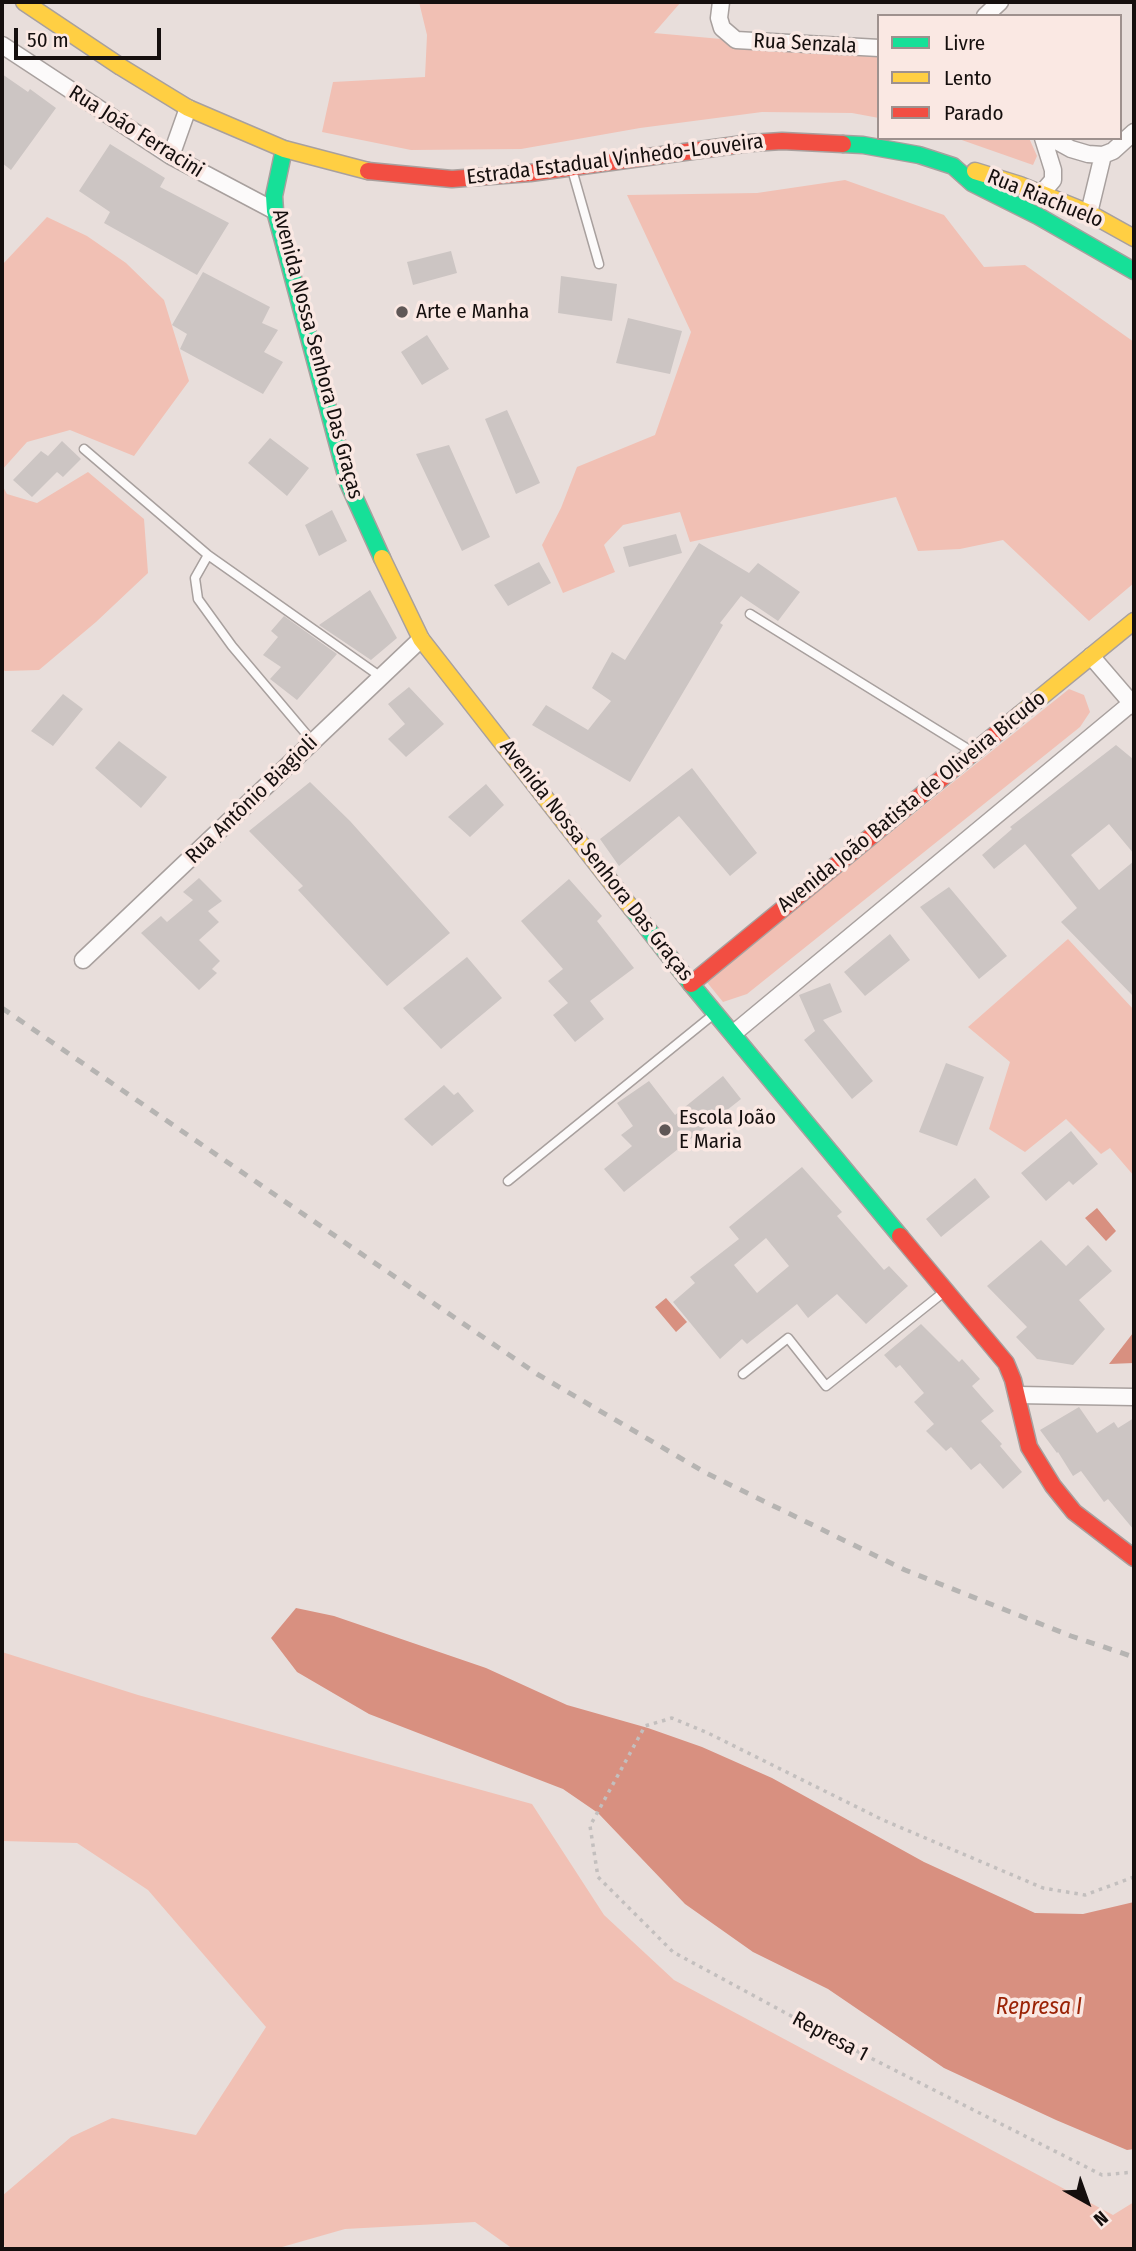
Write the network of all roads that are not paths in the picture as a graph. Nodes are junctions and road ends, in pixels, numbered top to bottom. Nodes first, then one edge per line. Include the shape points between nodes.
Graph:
1 (24, 2) edge
2 (721, 2) edge
3 (1000, 2) edge
4 (987, 14) edge
5 (2, 45) edge
6 (877, 48) edge
7 (188, 108) junction
8 (1134, 132) edge
9 (1044, 140) edge
10 (1055, 140) edge
11 (284, 149) junction
12 (1103, 155) junction
13 (170, 156) junction
14 (953, 166) junction
15 (571, 167) junction
16 (1041, 194) junction
17 (275, 211) junction
18 (1089, 213) junction
19 (1134, 238) edge
20 (599, 264) dead end
21 (1134, 271) edge
22 (84, 449) dead end
23 (208, 555) junction
24 (750, 614) dead end
25 (1134, 621) edge
26 (421, 639) junction
27 (1091, 656) junction
28 (381, 677) junction
29 (1133, 703) edge
30 (313, 742) junction
31 (973, 752) junction
32 (83, 960) dead end
33 (691, 984) junction
34 (717, 1012) junction
35 (734, 1033) junction
36 (508, 1181) dead end
37 (946, 1290) junction
38 (743, 1374) dead end
39 (1017, 1395) junction
40 (1134, 1397) edge
41 (1134, 1558) edge

1 - 7 street, Estrada Estadual Vinhedo-Louveira
2 - 6 street, Rua Senzala via 722,27 736,40
3 - 4 street
5 - 13 street, Rua João Ferracini
7 - 11 street, Estrada Estadual Vinhedo-Louveira
7 - 13 street
8 - 12 street
9 - 16 street via 1053,180
10 - 12 street via 1071,149
11 - 15 street, Estrada Estadual Vinhedo-Louveira via 372,172 452,179
11 - 17 street, Avenida Nossa Senhora Das Graças
12 - 18 street
13 - 17 street, Rua João Ferracini
14 - 15 street, Estrada Estadual Vinhedo-Louveira via 863,145 782,141
14 - 16 street, Rua Riachuelo
14 - 21 street, Estrada Estadual Vinhedo-Louveira via 983,190
15 - 20 lane
16 - 18 street, Rua Riachuelo
17 - 26 street, Avenida Nossa Senhora Das Graças via 348,484
18 - 19 street, Rua Riachuelo
22 - 23 lane
23 - 28 lane
23 - 30 lane via 195,578 198,599
24 - 31 lane
25 - 27 street, Avenida João Batista de Oliveira Bicudo
26 - 28 street, Rua Antônio Biagioli
26 - 33 street, Avenida Nossa Senhora Das Graças
27 - 29 street
27 - 31 street, Avenida João Batista de Oliveira Bicudo
28 - 30 street, Rua Antônio Biagioli
29 - 35 street
30 - 32 street, Rua Antônio Biagioli
31 - 33 street, Avenida João Batista de Oliveira Bicudo
33 - 34 street, Avenida Nossa Senhora Das Graças
34 - 35 street, Avenida Nossa Senhora Das Graças
34 - 36 lane
35 - 37 street, Avenida Nossa Senhora Das Graças
37 - 38 lane via 826,1386 789,1338
37 - 39 street, Avenida Nossa Senhora Das Graças via 1006,1363
39 - 40 street
39 - 41 street, Avenida Nossa Senhora Das Graças via 1029,1447 1053,1486 1074,1512

